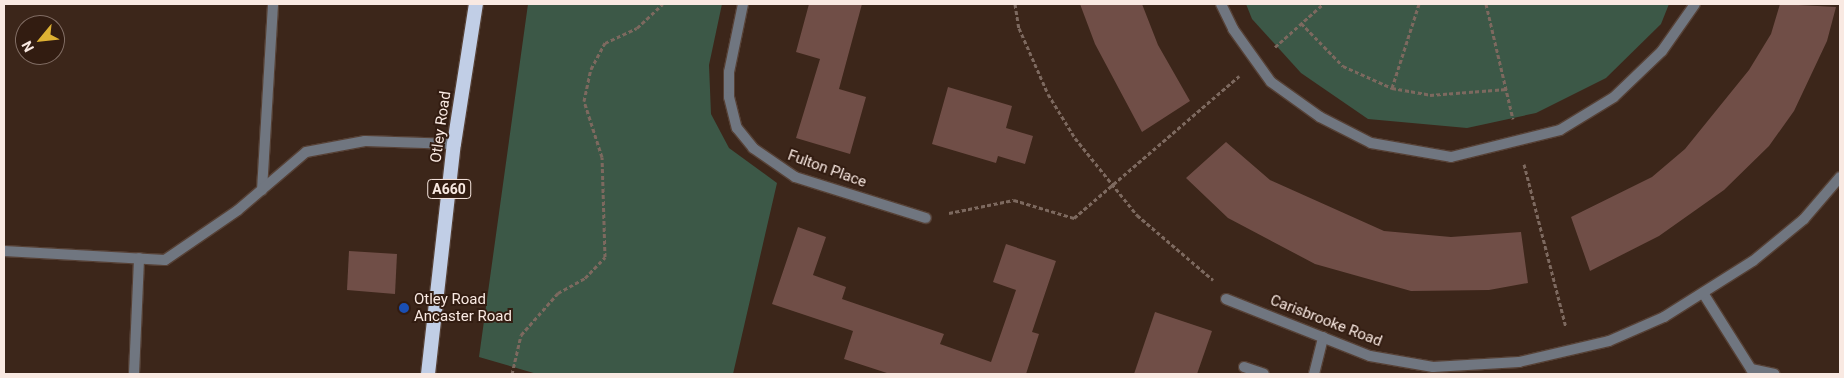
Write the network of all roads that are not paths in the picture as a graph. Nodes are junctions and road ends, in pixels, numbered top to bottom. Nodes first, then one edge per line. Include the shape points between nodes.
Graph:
1 (273, 4) edge
2 (476, 4) edge
3 (743, 4) edge
4 (1221, 4) edge
5 (1696, 4) edge
6 (454, 144) junction
7 (1840, 177) edge
8 (262, 190) junction
9 (926, 218) road end
10 (4, 251) edge
11 (139, 258) junction
12 (1703, 293) junction
13 (1226, 299) road end
14 (1323, 337) junction
15 (1244, 367) dead end
16 (1750, 372) edge
17 (134, 374) edge
18 (428, 374) edge
19 (1264, 374) edge
20 (1314, 374) edge
21 (1774, 374) edge

1 - 8 street
2 - 6 highway, Otley Road / A660
3 - 9 street, Fulton Place via 728,72 729,97 737,128 753,148 796,177
4 - 5 street via 1272,82 1320,117 1371,143 1451,158 1560,130 1614,97 1662,51
6 - 8 street via 365,141 306,152
6 - 18 highway, Otley Road / A660
7 - 12 street, Carisbrooke Road via 1797,225 1753,261
8 - 11 street via 166,260
10 - 11 street
11 - 17 street
12 - 14 street, Carisbrooke Road via 1609,341 1519,362 1433,367 1370,356
12 - 16 street
13 - 14 street, Carisbrooke Road
14 - 20 street
15 - 19 street
16 - 21 street

